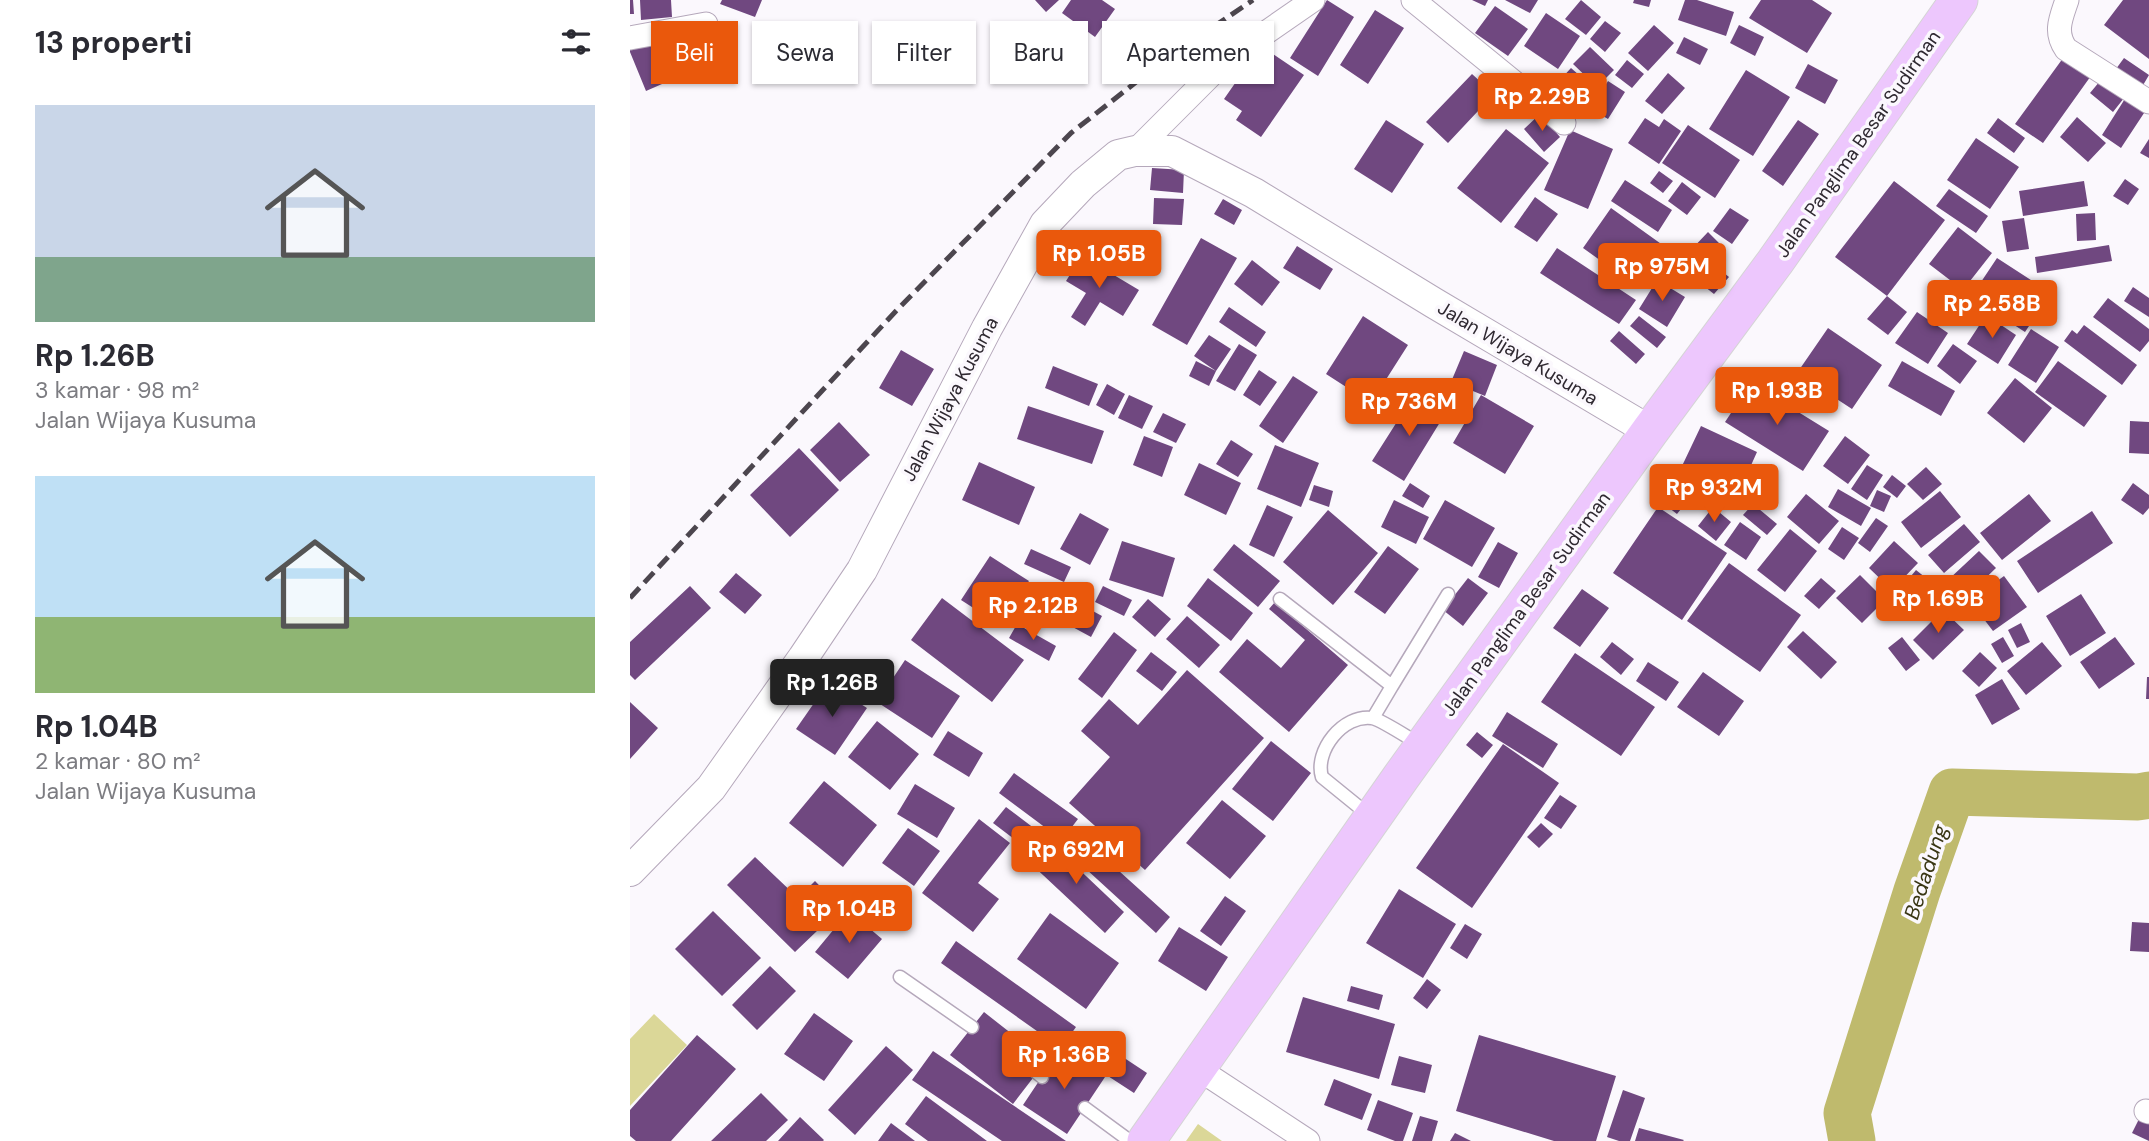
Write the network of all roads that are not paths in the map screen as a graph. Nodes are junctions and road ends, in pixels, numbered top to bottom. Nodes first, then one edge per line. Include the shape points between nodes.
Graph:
1 (1313, 0) edge
2 (1413, 0) edge
3 (1959, 0) edge
4 (2067, 0) edge
5 (651, 34) edge
6 (630, 38) edge
7 (2149, 102) edge
8 (1564, 123) dead end
9 (1135, 151) junction
10 (1650, 431) junction
11 (1448, 594) dead end
12 (1280, 599) dead end
13 (1392, 686) junction
14 (1373, 718) junction
15 (1424, 747) junction
16 (1373, 818) junction
17 (630, 871) edge
18 (900, 977) dead end
19 (972, 1027) dead end
20 (1197, 1068) junction
21 (1085, 1108) dead end
22 (1130, 1141) edge
23 (1146, 1141) edge
24 (1308, 1141) edge

1 - 9 street via 1225,61
2 - 8 street
3 - 10 main road, Jalan Panglima Besar Sudirman via 1776,262
4 - 7 street via 2059,27 2066,49
5 - 6 street
9 - 10 street, Jalan Wijaya Kusuma via 1172,151 1254,192
9 - 17 street, Jalan Wijaya Kusuma via 1109,162 1045,224 862,570 711,788
10 - 15 main road, Jalan Panglima Besar Sudirman
11 - 13 lane
12 - 13 lane
13 - 14 lane
14 - 15 lane
14 - 16 lane via 1359,720 1333,736 1319,768 1322,776
15 - 16 main road, Jalan Panglima Besar Sudirman
16 - 20 main road, Jalan Panglima Besar Sudirman
18 - 19 lane
20 - 23 main road, Jalan Panglima Besar Sudirman
20 - 24 street
21 - 22 lane

